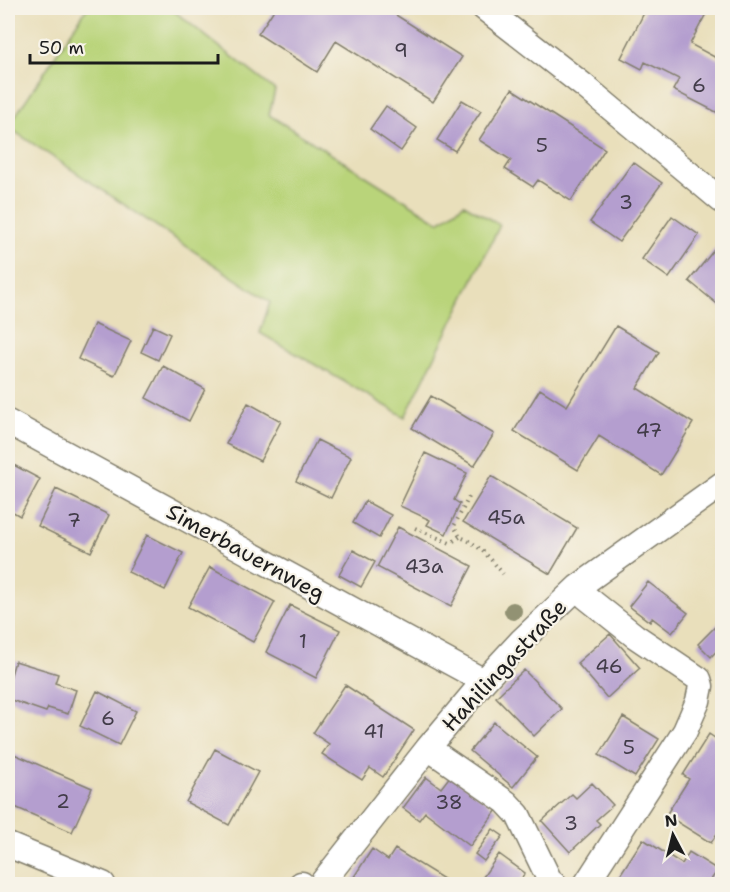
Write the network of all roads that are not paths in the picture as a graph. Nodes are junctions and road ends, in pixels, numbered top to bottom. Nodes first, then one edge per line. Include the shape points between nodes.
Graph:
1 (484, 8) edge
2 (723, 201) edge
3 (8, 422) edge
4 (723, 484) edge
5 (578, 587) junction
6 (484, 681) junction
7 (428, 748) junction
8 (8, 844) edge
9 (103, 885) edge
10 (321, 885) edge
11 (554, 885) edge
12 (586, 885) edge

1 - 2 street
3 - 6 street, Simerbauernweg
4 - 5 street, Hahilingastraße
5 - 6 street, Hahilingastraße
5 - 12 street via 635,636 699,680 701,686 685,731
6 - 7 street, Hahilingastraße
7 - 10 street, Hahilingastraße
7 - 11 street via 506,802 518,815
8 - 9 street

